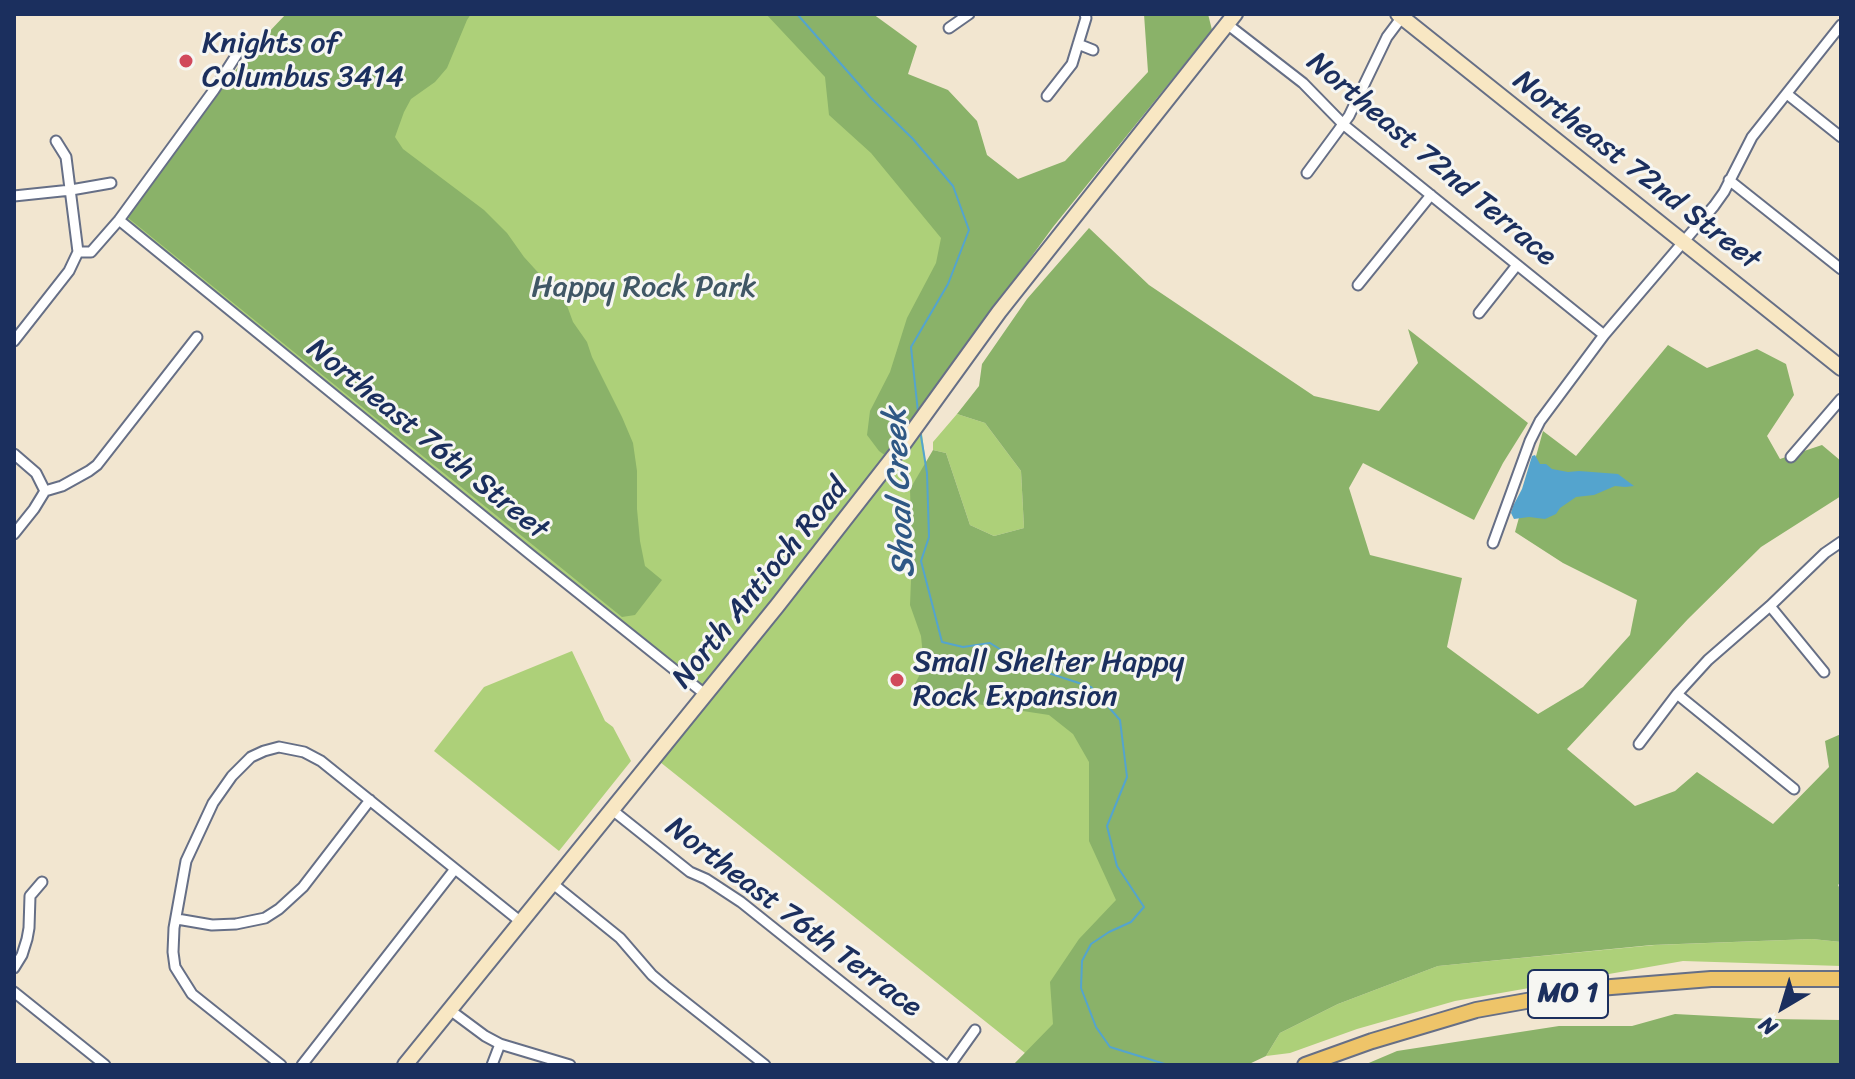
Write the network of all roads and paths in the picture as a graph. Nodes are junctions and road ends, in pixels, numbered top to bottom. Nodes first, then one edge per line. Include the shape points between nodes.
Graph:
1 (969, 14) edge
2 (1085, 14) edge
3 (1400, 15) edge
4 (1231, 19) edge
5 (1841, 25) edge
6 (949, 28) dead end
7 (1078, 44) junction
8 (1093, 50) dead end
9 (239, 51) dead end
10 (1787, 94) junction
11 (1047, 96) dead end
12 (1344, 125) junction
13 (1841, 137) edge
14 (56, 141) dead end
15 (1307, 173) dead end
16 (1729, 180) junction
17 (111, 183) dead end
18 (71, 190) junction
19 (1431, 195) junction
20 (14, 196) edge
21 (119, 220) junction
22 (1684, 242) junction
23 (78, 252) junction
24 (1517, 265) junction
25 (1841, 269) edge
26 (1358, 285) dead end
27 (1479, 313) dead end
28 (1604, 335) junction
29 (197, 337) dead end
30 (14, 341) edge
31 (1841, 368) edge
32 (1841, 399) edge
33 (14, 454) edge
34 (1791, 457) dead end
35 (45, 491) junction
36 (14, 534) edge
37 (1841, 542) edge
38 (1493, 543) dead end
39 (1770, 606) junction
40 (1824, 672) dead end
41 (1677, 694) junction
42 (706, 695) junction
43 (1639, 744) dead end
44 (1794, 789) dead end
45 (370, 800) junction
46 (611, 809) junction
47 (455, 869) junction
48 (42, 882) dead end
49 (552, 883) junction
50 (177, 919) junction
51 (521, 922) junction
52 (14, 968) edge
53 (1841, 979) edge
54 (14, 992) edge
55 (450, 1010) junction
56 (975, 1030) dead end
57 (500, 1044) junction
58 (105, 1065) edge
59 (281, 1065) edge
60 (302, 1065) edge
61 (405, 1065) edge
62 (492, 1065) edge
63 (570, 1065) edge
64 (765, 1065) edge
65 (947, 1065) edge
66 (1305, 1065) edge

1 - 6 street
2 - 7 street
3 - 12 street
3 - 22 street, Northeast 72nd Street
4 - 12 street, Northeast 72nd Terrace
4 - 42 street, North Antioch Road
5 - 10 street
7 - 8 street
7 - 11 street via 1072,64
9 - 21 street
10 - 13 street
10 - 16 street via 1752,137
12 - 15 street
12 - 19 street, Northeast 72nd Terrace
14 - 18 street via 66,157
16 - 22 street
16 - 25 street
17 - 18 street
18 - 20 street
18 - 23 street
19 - 24 street, Northeast 72nd Terrace
19 - 26 street
21 - 23 street via 91,252
21 - 42 street, Northeast 76th Street
22 - 28 street
22 - 31 street, Northeast 72nd Street
23 - 30 street
24 - 27 street
24 - 28 street, Northeast 72nd Terrace
28 - 38 street via 1540,421
29 - 35 street via 97,465
32 - 34 street
33 - 35 street via 36,473
35 - 36 street
37 - 39 street
39 - 40 street
39 - 41 street
41 - 43 street
41 - 44 street
42 - 46 street, North Antioch Road
45 - 47 street
45 - 50 street via 303,887 265,918 224,925
45 - 50 street via 304,752 279,747 251,757 213,803 186,861
46 - 49 street, North Antioch Road
46 - 65 street, Northeast 76th Terrace via 690,872 741,902
47 - 51 street
47 - 60 street
48 - 52 street via 30,896 27,939
49 - 51 street, North Antioch Road
49 - 64 street via 610,929 665,986
50 - 59 street via 173,952 181,979 192,994
51 - 55 street, North Antioch Road
53 - 66 main road, MO 1 via 1711,979 1599,988 1476,1010
54 - 58 street
55 - 57 street
55 - 61 street, North Antioch Road
56 - 65 street
57 - 62 street
57 - 63 street

